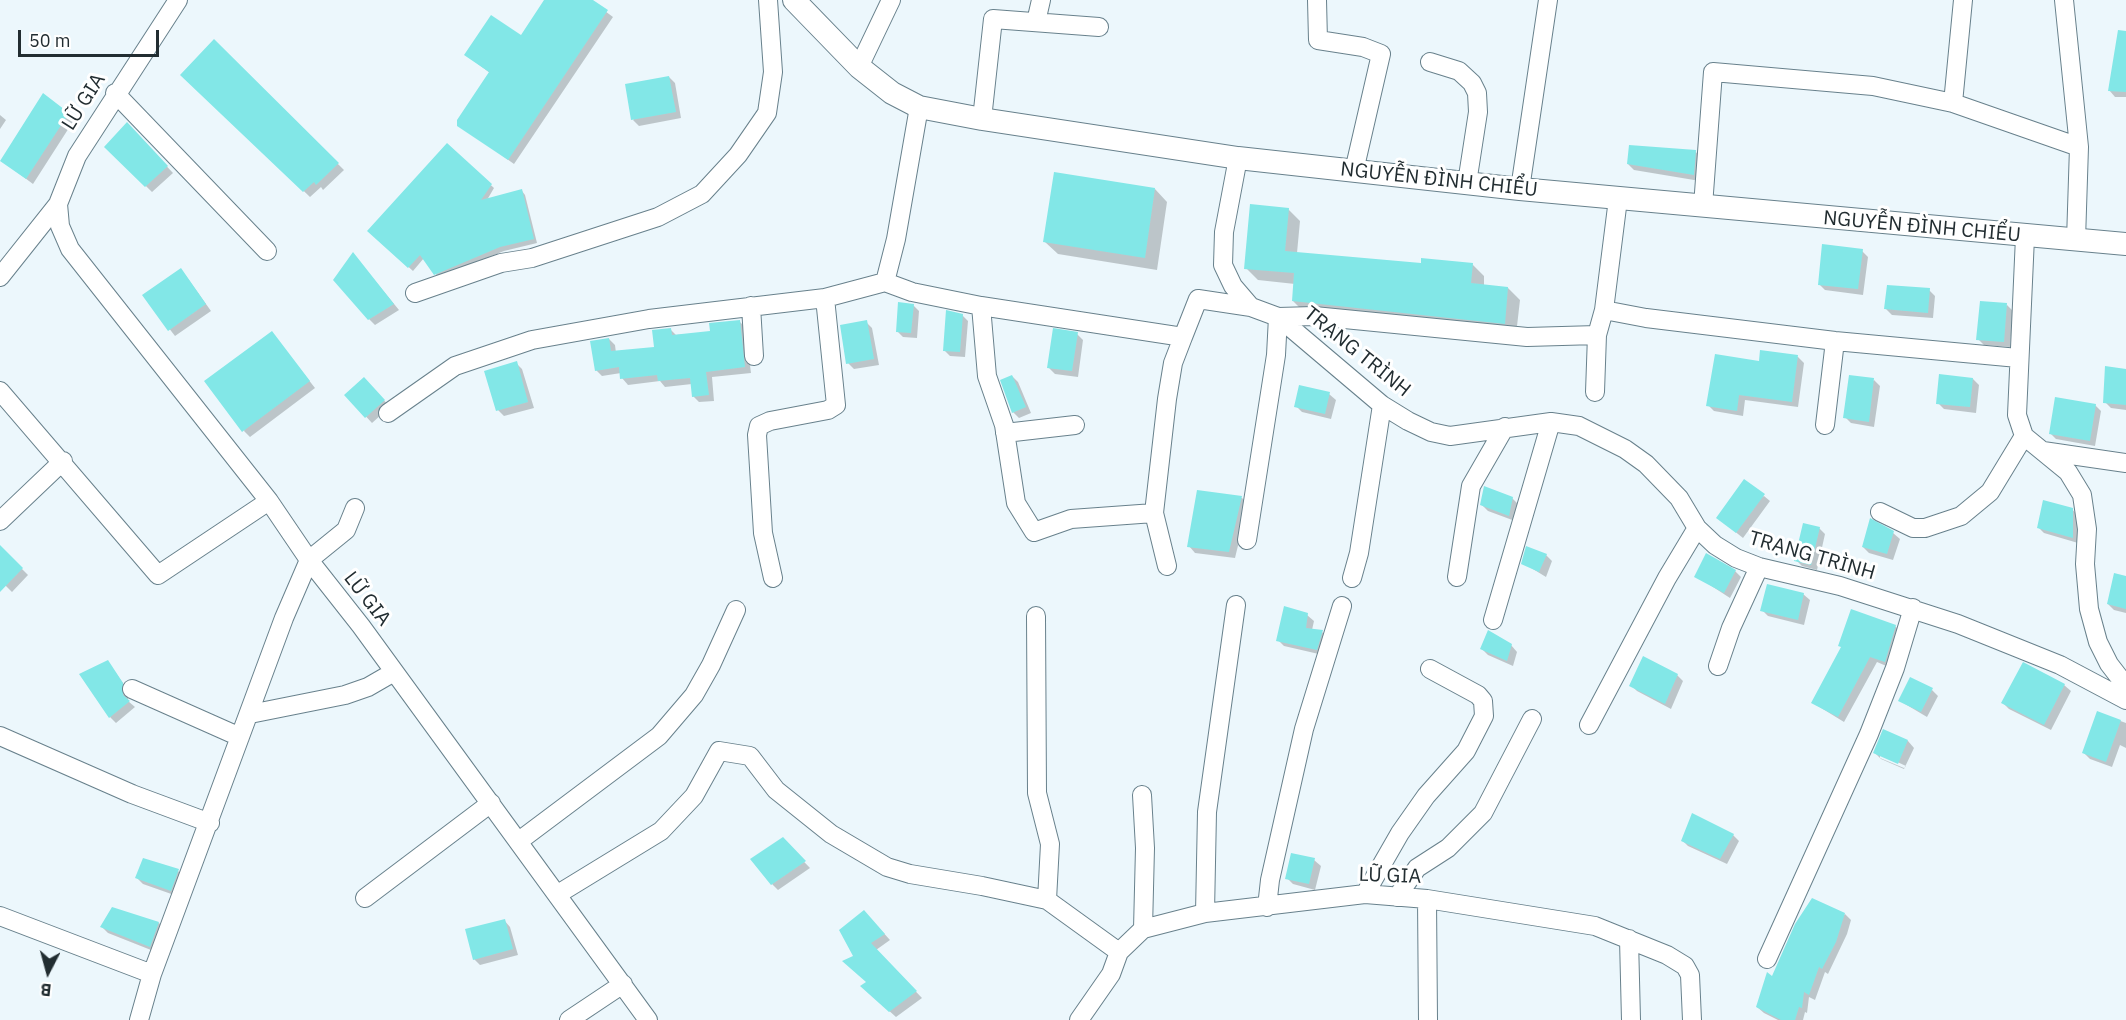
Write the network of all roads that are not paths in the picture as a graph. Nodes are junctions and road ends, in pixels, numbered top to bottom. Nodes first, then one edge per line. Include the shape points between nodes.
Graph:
1 (178, 0) edge
2 (768, 0) edge
3 (794, 0) edge
4 (891, 0) edge
5 (1041, 0) edge
6 (1317, 0) edge
7 (1548, 0) edge
8 (1963, 0) edge
9 (2064, 0) edge
10 (1036, 22) junction
11 (1099, 27) dead end
12 (1430, 62) dead end
13 (859, 67) junction
14 (116, 93) junction
15 (1953, 103) junction
16 (919, 107) junction
17 (982, 119) junction
18 (2079, 147) junction
19 (1238, 158) junction
20 (1354, 171) junction
21 (1467, 183) junction
22 (1520, 189) junction
23 (1618, 199) junction
24 (58, 204) junction
25 (1703, 206) junction
26 (2025, 237) junction
27 (2076, 240) junction
28 (2126, 244) edge
29 (267, 251) dead end
30 (0, 277) edge
31 (885, 282) junction
32 (415, 293) dead end
33 (825, 298) junction
34 (751, 306) junction
35 (981, 306) junction
36 (1251, 307) junction
37 (1604, 310) junction
38 (1278, 317) junction
39 (1597, 335) junction
40 (1183, 337) junction
41 (1835, 341) junction
42 (754, 356) dead end
43 (2018, 357) junction
44 (0, 391) edge
45 (1595, 392) dead end
46 (1382, 405) junction
47 (388, 413) dead end
48 (1551, 422) junction
49 (1075, 425) dead end
50 (1825, 425) dead end
51 (1504, 428) junction
52 (1005, 433) junction
53 (2024, 436) junction
54 (2042, 450) junction
55 (63, 461) junction
56 (2126, 463) edge
57 (268, 501) junction
58 (355, 508) dead end
59 (1880, 512) dead end
60 (1154, 513) junction
61 (0, 521) edge
62 (1697, 528) junction
63 (1247, 540) dead end
64 (309, 560) junction
65 (1167, 566) dead end
66 (1759, 567) junction
67 (1457, 577) dead end
68 (773, 578) dead end
69 (1352, 578) dead end
70 (1236, 605) dead end
71 (1342, 606) dead end
72 (1913, 608) junction
73 (736, 610) dead end
74 (1036, 615) dead end
75 (1493, 620) dead end
76 (1718, 666) dead end
77 (1430, 669) dead end
78 (394, 672) junction
79 (2126, 686) edge
80 (132, 689) dead end
81 (2126, 700) edge
82 (250, 714) junction
83 (1532, 718) dead end
84 (1589, 725) dead end
85 (0, 736) edge
86 (240, 738) junction
87 (1142, 795) dead end
88 (492, 803) junction
89 (210, 822) junction
90 (519, 841) junction
91 (558, 894) junction
92 (1365, 894) junction
93 (1397, 897) junction
94 (365, 898) dead end
95 (1427, 899) junction
96 (1047, 900) junction
97 (1267, 907) junction
98 (1205, 913) junction
99 (0, 916) edge
100 (1143, 929) junction
101 (1629, 939) junction
102 (1119, 952) junction
103 (1767, 959) dead end
104 (152, 974) junction
105 (623, 984) junction
106 (139, 1020) edge
107 (569, 1020) edge
108 (648, 1020) edge
109 (1079, 1020) edge
110 (1428, 1020) edge
111 (1630, 1020) edge
112 (1692, 1020) edge

1 - 14 street, LỮ GIA
2 - 32 street via 773,72 766,113 738,155 702,194 648,221 532,258 501,263
3 - 13 main road, NGUYỄN ĐÌNH CHIỂU
4 - 13 street
5 - 10 street
6 - 20 street via 1318,40 1381,54
7 - 22 street
8 - 15 street
9 - 18 street
10 - 11 street
10 - 17 street via 993,19
12 - 21 street via 1459,71 1477,93 1478,112
13 - 16 main road, NGUYỄN ĐÌNH CHIỂU via 892,93
14 - 24 street, LỮ GIA via 77,156
14 - 29 street
15 - 18 street
15 - 25 street via 1873,86 1713,72
16 - 17 main road, NGUYỄN ĐÌNH CHIỂU
16 - 31 street
17 - 19 main road, NGUYỄN ĐÌNH CHIỂU
18 - 27 street
19 - 20 main road, NGUYỄN ĐÌNH CHIỂU
19 - 36 street via 1224,232 1223,265 1233,286
20 - 21 main road, NGUYỄN ĐÌNH CHIỂU
21 - 22 main road, NGUYỄN ĐÌNH CHIỂU
22 - 23 main road, NGUYỄN ĐÌNH CHIỂU
23 - 25 main road, NGUYỄN ĐÌNH CHIỂU
23 - 37 street
24 - 30 street, LỮ GIA
24 - 57 street, LỮ GIA via 60,226 70,249
25 - 26 main road, NGUYỄN ĐÌNH CHIỂU
26 - 27 main road, NGUYỄN ĐÌNH CHIỂU
26 - 43 street
27 - 28 main road, NGUYỄN ĐÌNH CHIỂU
31 - 33 street
31 - 35 street via 912,292
33 - 34 street
33 - 68 street via 836,405 770,421 759,426 757,435 763,533
34 - 42 street
34 - 47 street via 532,340 455,366
35 - 40 street
35 - 52 street via 987,376
36 - 38 street, TRẠNG TRÌNH
36 - 40 street, TRẠNG TRÌNH via 1198,299
37 - 39 street
37 - 41 street
38 - 39 street via 1314,316 1527,337
38 - 46 street, TRẠNG TRÌNH
38 - 63 street via 1276,356
39 - 45 street
40 - 60 street via 1170,381
41 - 43 street
41 - 50 street
43 - 53 street via 2017,415
44 - 55 street
46 - 51 street, TRẠNG TRÌNH via 1416,425 1450,436
46 - 69 street
48 - 51 street, TRẠNG TRÌNH
48 - 62 street, TRẠNG TRÌNH via 1580,426 1639,459 1679,498
48 - 75 street
49 - 52 street
51 - 67 street via 1472,486
52 - 60 street via 1016,503 1034,532 1071,519
53 - 54 street
53 - 59 street via 1990,492 1961,516 1913,528
54 - 56 street
54 - 79 street via 2068,472 2082,495 2089,609 2098,642
55 - 57 street via 158,575
55 - 61 street
57 - 64 street, LỮ GIA
58 - 64 street via 346,530
60 - 65 street
62 - 66 street, TRẠNG TRÌNH via 1715,545
62 - 84 street
64 - 78 street, LỮ GIA
64 - 82 street
66 - 72 street, TRẠNG TRÌNH
66 - 76 street
70 - 98 street via 1207,812
71 - 97 street via 1304,729
72 - 81 street, TRẠNG TRÌNH via 2060,665
72 - 103 street via 1869,734
73 - 90 street via 694,695 659,736
74 - 96 street via 1037,793 1050,844
77 - 92 street via 1478,695 1484,701 1484,716 1466,751 1400,833
78 - 82 street via 345,695
78 - 88 street, LỮ GIA
80 - 86 street
82 - 86 street
83 - 93 street via 1483,813 1448,848 1418,868
85 - 89 street via 132,794
86 - 89 street
87 - 100 street
88 - 90 street, LỮ GIA
88 - 94 street
89 - 104 street
90 - 91 street, LỮ GIA
91 - 96 street via 661,831 694,796 719,752 750,756 776,790 831,834 887,867
91 - 105 street, LỮ GIA
92 - 93 street, LỮ GIA
92 - 97 street, LỮ GIA
93 - 95 street, LỮ GIA
95 - 101 street, LỮ GIA via 1558,918
95 - 110 street
96 - 102 street
97 - 98 street, LỮ GIA
98 - 100 street, LỮ GIA
99 - 104 street
100 - 102 street, LỮ GIA
101 - 111 street
101 - 112 street, LỮ GIA via 1685,966 1690,975
102 - 109 street, LỮ GIA via 1110,974
104 - 106 street
105 - 107 street
105 - 108 street, LỮ GIA

